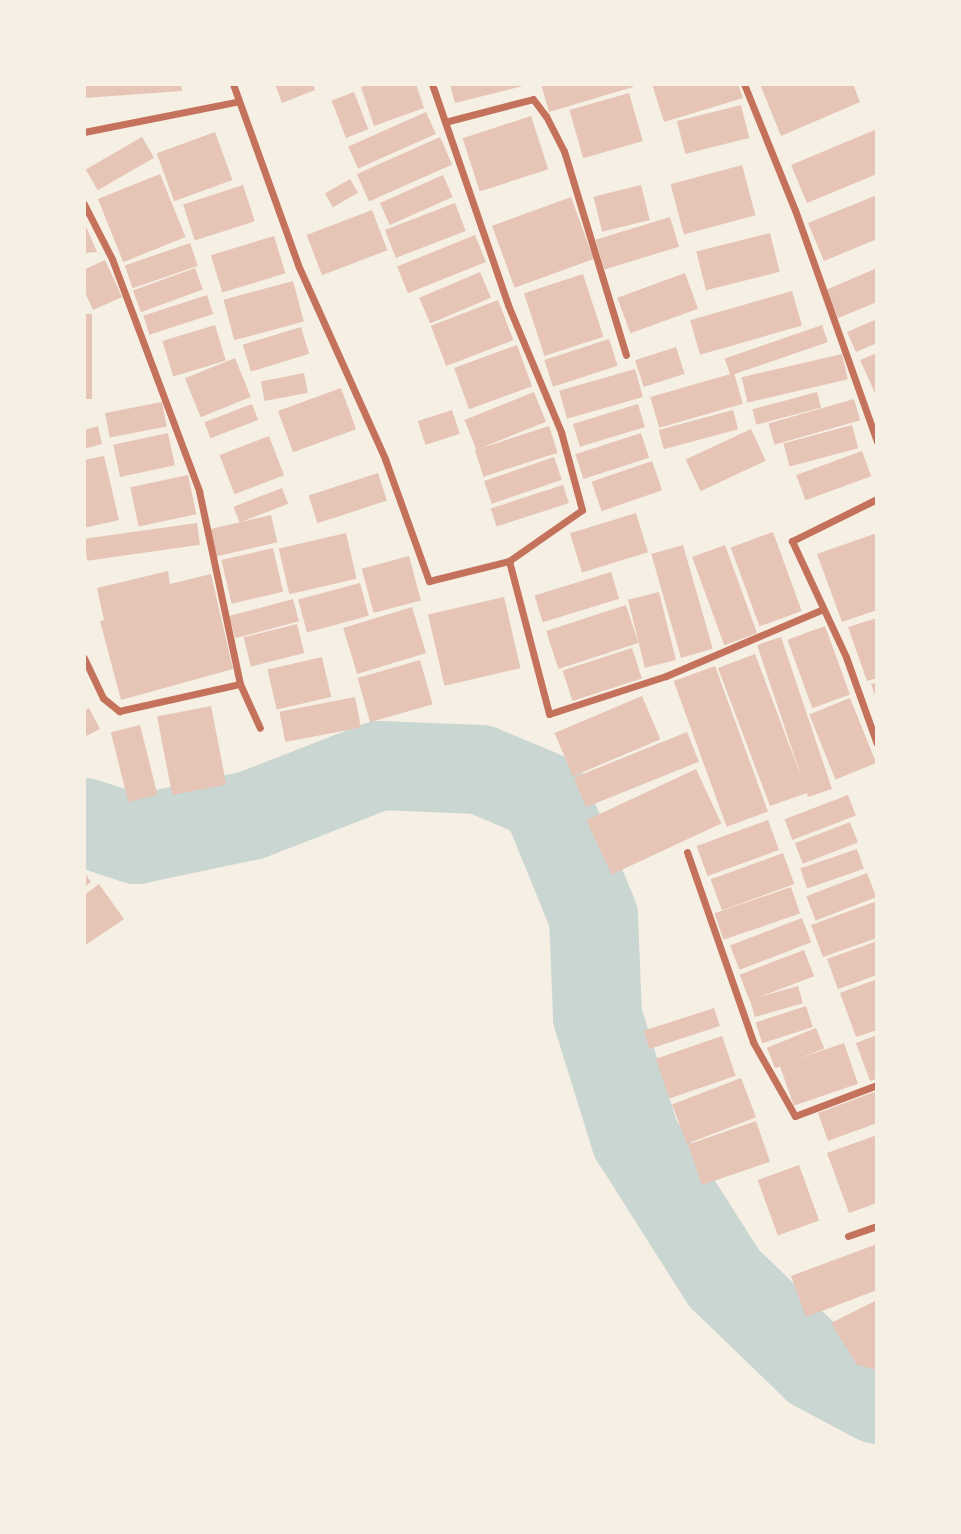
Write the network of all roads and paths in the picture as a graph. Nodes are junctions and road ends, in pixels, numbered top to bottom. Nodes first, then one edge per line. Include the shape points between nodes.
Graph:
1 (233, 84) edge
2 (432, 84) edge
3 (744, 84) edge
4 (236, 102) junction
5 (445, 122) junction
6 (84, 132) edge
7 (84, 204) edge
8 (626, 355) dead end
9 (877, 442) edge
10 (877, 499) edge
11 (509, 561) junction
12 (822, 609) junction
13 (84, 658) edge
14 (240, 684) junction
15 (260, 727) dead end
16 (877, 744) edge
17 (687, 852) dead end
18 (877, 1085) edge
19 (877, 1226) edge
20 (848, 1236) dead end

1 - 4 street
2 - 5 street
3 - 9 street
4 - 6 street
4 - 11 street via 298,265 385,459 429,581
5 - 8 street via 533,99 564,151
5 - 11 street via 508,305 561,432 582,510
7 - 14 street via 112,259 199,491
10 - 12 street via 792,541
11 - 12 street via 549,713 666,676
12 - 16 street via 846,657
13 - 14 street via 103,698 119,711
14 - 15 street
17 - 18 street via 752,1042 795,1116
19 - 20 street

